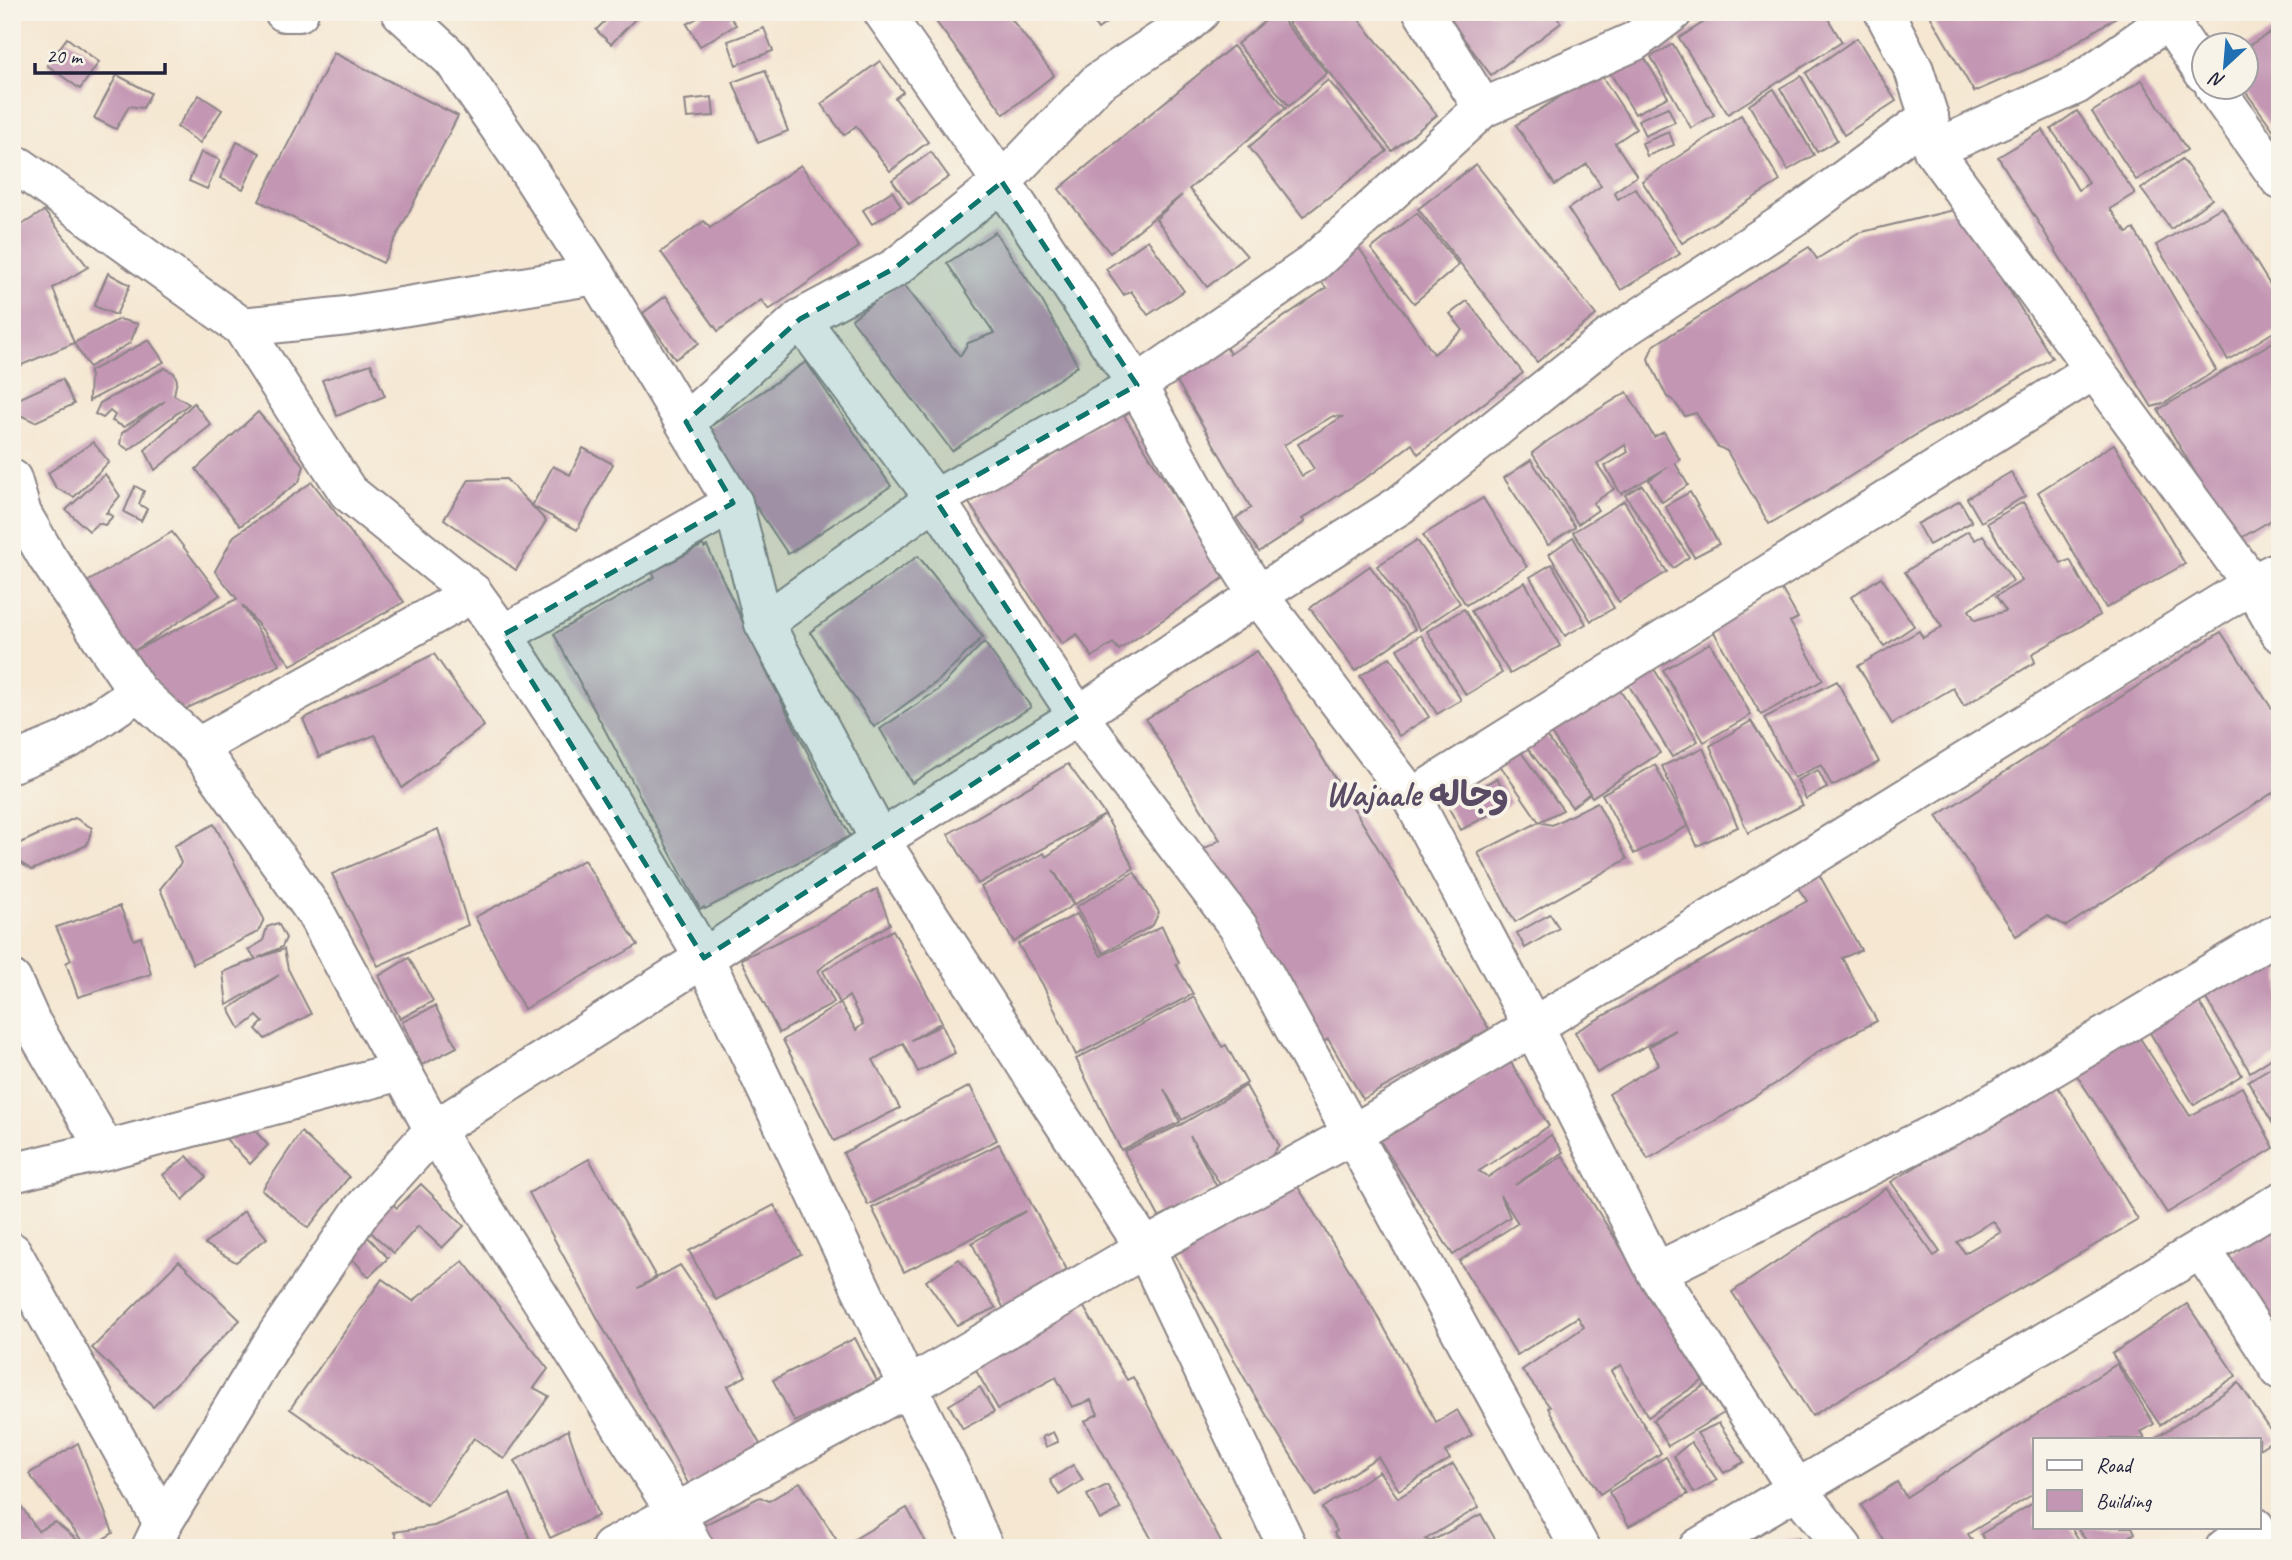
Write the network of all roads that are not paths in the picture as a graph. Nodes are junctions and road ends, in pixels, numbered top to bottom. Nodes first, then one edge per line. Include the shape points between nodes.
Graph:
1 (284, 12) edge
2 (299, 12) edge
3 (401, 12) edge
4 (1200, 12) edge
5 (1423, 12) edge
6 (1673, 12) edge
7 (1884, 12) edge
8 (887, 14) edge
9 (2174, 16) edge
10 (2190, 46) edge
11 (2225, 102) edge
12 (1483, 108) junction
13 (1931, 134) junction
14 (12, 164) edge
15 (2280, 180) edge
16 (1002, 182) junction
17 (596, 275) junction
18 (800, 319) junction
19 (242, 327) junction
20 (2094, 370) junction
21 (1137, 384) junction
22 (686, 422) junction
23 (12, 479) edge
24 (935, 499) junction
25 (733, 503) junction
26 (2266, 577) edge
27 (473, 593) junction
28 (1258, 596) junction
29 (764, 623) junction
30 (2280, 633) edge
31 (503, 635) junction
32 (138, 692) junction
33 (1078, 716) junction
34 (198, 747) junction
35 (12, 763) edge
36 (1412, 798) junction
37 (880, 840) junction
38 (2280, 932) edge
39 (704, 958) junction
40 (12, 980) edge
41 (1532, 1025) junction
42 (401, 1071) junction
43 (434, 1129) junction
44 (1353, 1134) junction
45 (106, 1150) junction
46 (12, 1173) edge
47 (2280, 1202) edge
48 (1145, 1248) junction
49 (2201, 1249) junction
50 (12, 1252) edge
51 (1656, 1272) junction
52 (2280, 1370) edge
53 (908, 1387) junction
54 (1797, 1489) junction
55 (2280, 1509) edge
56 (675, 1511) junction
57 (2260, 1523) edge
58 (2253, 1528) edge
59 (157, 1535) edge
60 (611, 1548) edge
61 (694, 1548) edge
62 (984, 1548) edge
63 (1287, 1548) edge
64 (1580, 1548) edge
65 (1698, 1548) edge
66 (1843, 1548) edge
67 (2225, 1548) edge

1 - 2 street
3 - 17 street via 453,60
4 - 16 street via 1098,82
5 - 12 street
6 - 12 street via 1636,41
7 - 13 street via 1914,70
8 - 16 street
9 - 10 street
9 - 13 street via 2076,85
11 - 15 street
12 - 21 street via 1311,265
13 - 20 street
13 - 28 street via 1609,338 1400,505
14 - 19 street
16 - 18 street via 895,268
16 - 21 street
17 - 19 street via 347,316
17 - 22 street
18 - 22 street
18 - 24 street
19 - 27 street via 348,492
20 - 26 street
20 - 36 street
21 - 24 street
21 - 28 street
22 - 25 street
23 - 32 street via 22,514 47,557
24 - 29 street
24 - 33 street
25 - 29 street
25 - 31 street
26 - 30 street
26 - 41 street
27 - 31 street
27 - 34 street
28 - 33 street
28 - 36 street
29 - 37 street
31 - 39 street via 608,797
32 - 34 street
32 - 35 street via 67,740
33 - 37 street
33 - 44 street via 1239,928
34 - 42 street via 315,912
36 - 41 street
37 - 39 street
37 - 48 street
38 - 51 street via 1976,1113
39 - 43 street
39 - 53 street
40 - 45 street via 31,1022
41 - 44 street
41 - 51 street
42 - 43 street
42 - 45 street
43 - 56 street
43 - 59 street via 354,1222 277,1335
44 - 48 street
44 - 64 street
45 - 46 street
47 - 49 street
48 - 53 street
48 - 63 street
49 - 52 street
49 - 54 street
50 - 59 street
51 - 54 street
53 - 56 street
53 - 62 street
54 - 65 street
54 - 66 street
55 - 57 street
56 - 60 street
56 - 61 street
58 - 67 street

